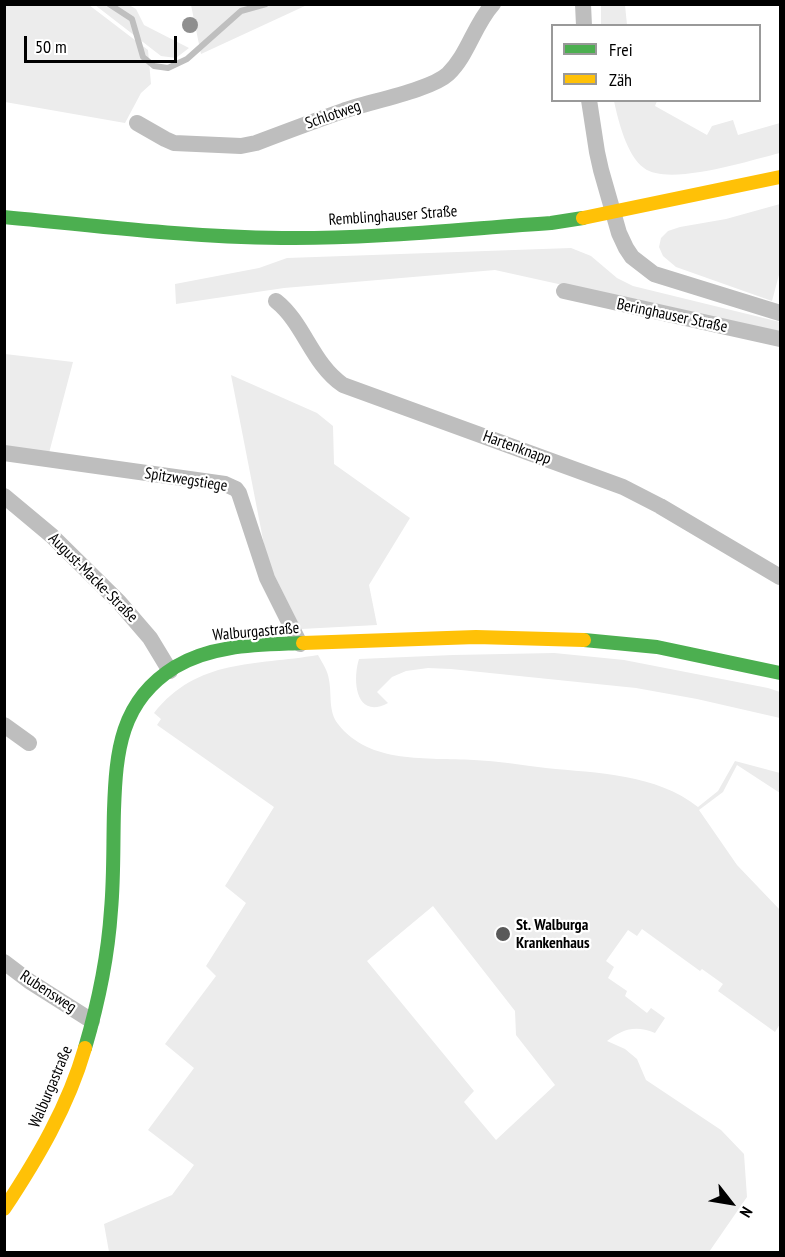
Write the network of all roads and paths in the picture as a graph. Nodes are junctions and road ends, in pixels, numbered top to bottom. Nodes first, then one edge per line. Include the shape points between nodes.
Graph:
1 (493, 4) edge
2 (583, 4) edge
3 (584, 24) edge
4 (590, 102) edge
5 (137, 123) dead end
6 (780, 177) edge
7 (614, 213) junction
8 (4, 217) edge
9 (564, 291) dead end
10 (276, 301) dead end
11 (780, 313) edge
12 (780, 339) edge
13 (4, 453) edge
14 (4, 496) edge
15 (780, 577) edge
16 (300, 644) junction
17 (170, 671) junction
18 (780, 674) edge
19 (4, 725) edge
20 (29, 743) dead end
21 (4, 962) edge
22 (92, 1021) junction
23 (6, 1203) edge

1 - 5 street, Schlotweg via 442,79 256,143 174,143
2 - 3 street
4 - 7 street via 597,152
6 - 7 street, Remblinghauser Straße
7 - 8 street, Remblinghauser Straße via 551,222 282,238 183,235
7 - 11 street, Beringhauser Straße via 626,248 654,274
9 - 12 street, Beringhauser Straße
10 - 15 street, Hartenknapp via 323,366 343,385 623,487
13 - 16 street, Spitzwegstiege via 225,484 236,489 267,578
14 - 17 street, August-Macke-Straße via 52,536 126,610 150,638
16 - 17 street, Walburgastraße via 213,651
16 - 18 street, Walburgastraße via 469,637 573,639 644,646
17 - 22 street, Walburgastraße via 135,705 119,742 111,910
19 - 20 street
21 - 22 street, Rubensweg
22 - 23 street, Walburgastraße via 80,1067 64,1105 38,1157

